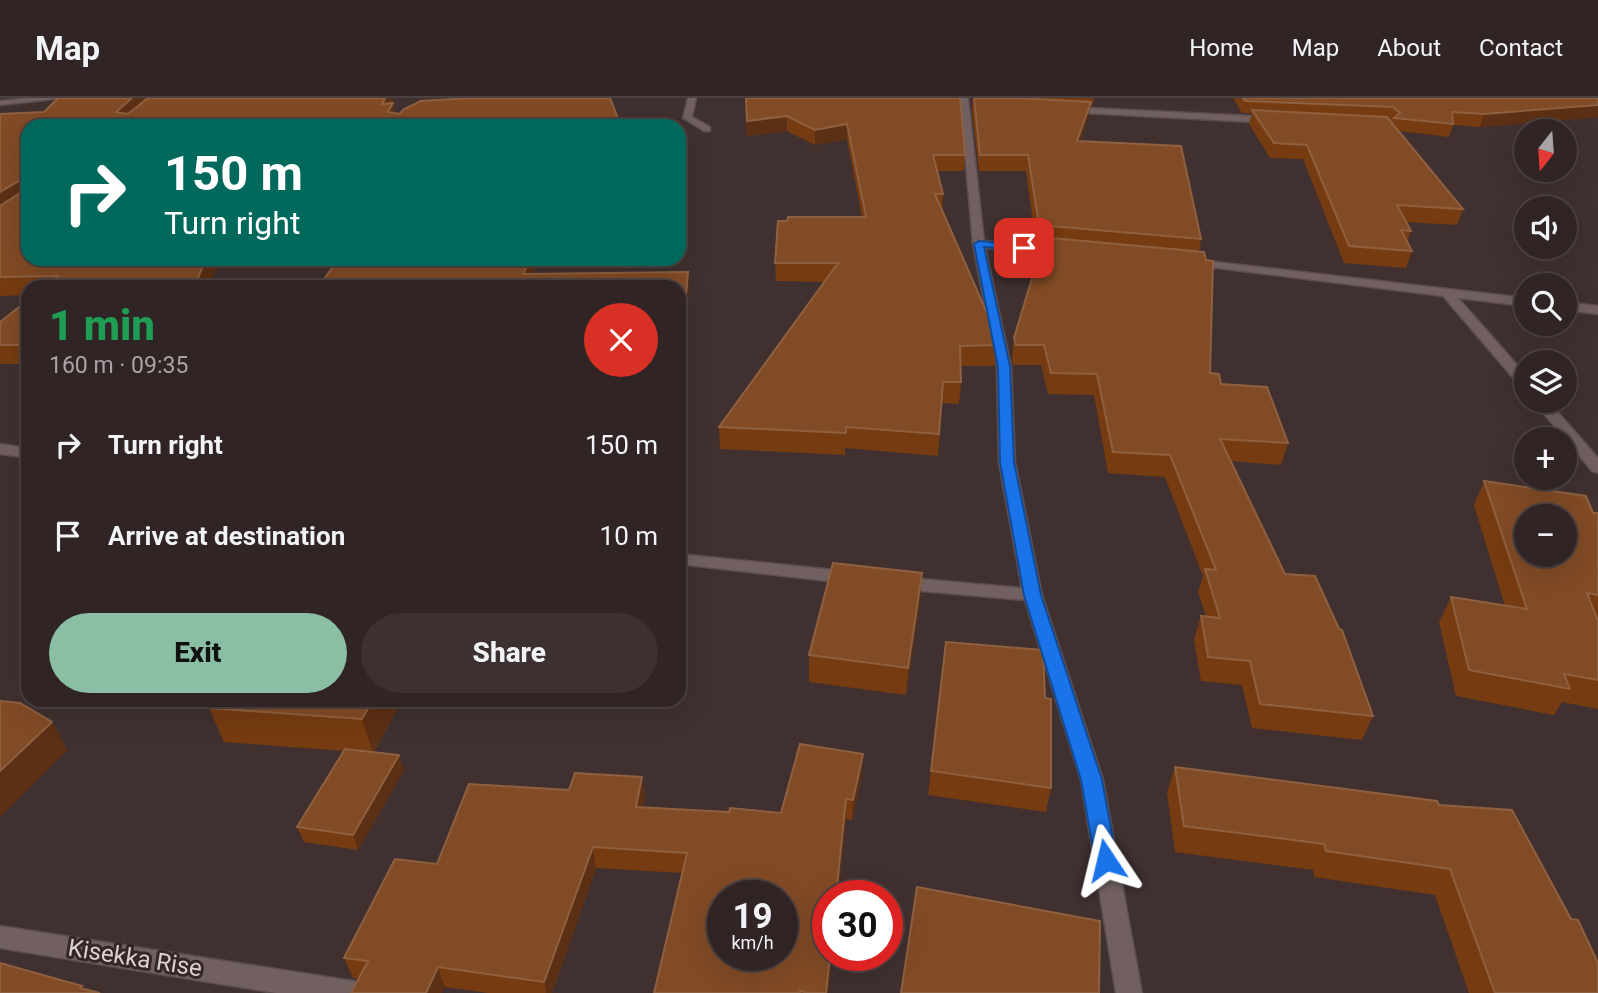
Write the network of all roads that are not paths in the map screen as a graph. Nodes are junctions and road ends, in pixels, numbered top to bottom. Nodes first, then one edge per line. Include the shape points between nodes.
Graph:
1 (58, 98) edge
2 (692, 98) edge
3 (0, 103) edge
4 (970, 103) edge
5 (1061, 109) edge
6 (1278, 120) edge
7 (707, 129) dead end
8 (979, 244) junction
9 (1079, 253) edge
10 (1171, 261) edge
11 (1447, 293) junction
12 (1514, 301) edge
13 (1577, 308) edge
14 (1598, 310) edge
15 (1514, 370) edge
16 (1550, 413) edge
17 (0, 449) edge
18 (21, 452) edge
19 (1598, 468) edge
20 (686, 560) edge
21 (1033, 595) junction
22 (0, 937) edge
23 (353, 993) edge
24 (1129, 993) edge

1 - 3 street
2 - 7 street via 687,118
4 - 8 street
5 - 6 street
8 - 9 street
8 - 21 street via 1004,367 1007,462
10 - 11 street
11 - 12 street
11 - 15 street
13 - 14 street
16 - 19 street
17 - 18 street
20 - 21 street
21 - 24 street via 1092,780
22 - 23 street, Kisekka Rise

